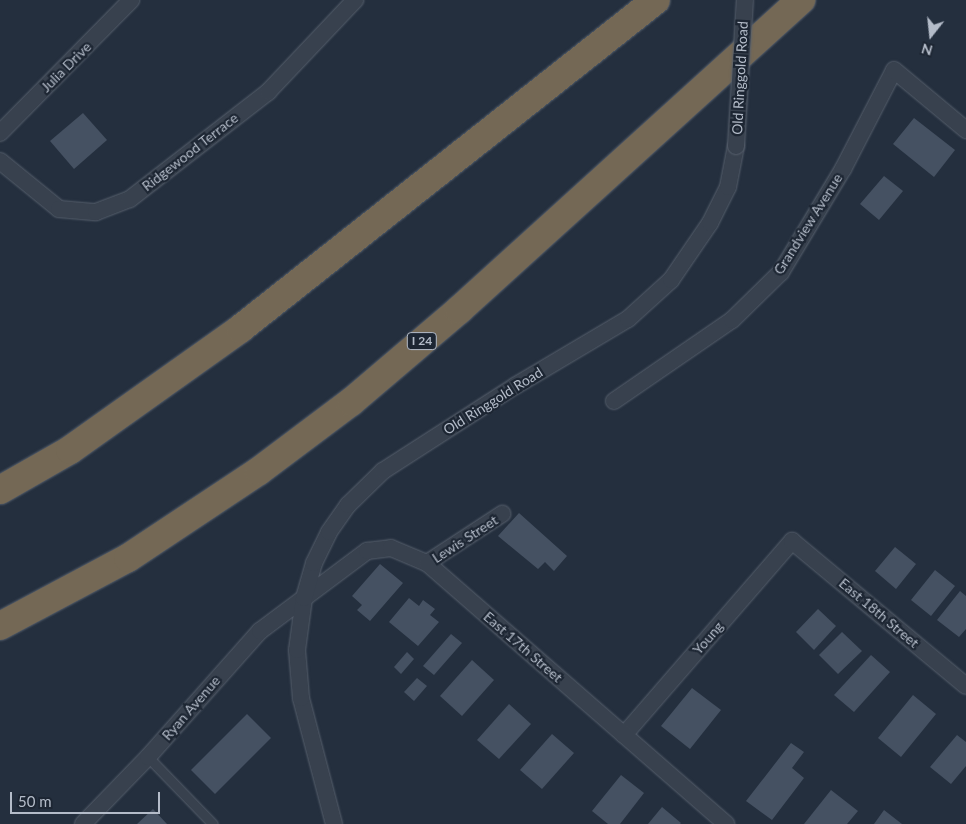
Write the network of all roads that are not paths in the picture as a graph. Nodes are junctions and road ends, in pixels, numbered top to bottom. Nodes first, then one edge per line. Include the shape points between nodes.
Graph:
1 (131, 0) edge
2 (356, 0) edge
3 (656, 0) edge
4 (745, 0) edge
5 (801, 0) edge
6 (966, 130) edge
7 (0, 133) edge
8 (0, 161) edge
9 (614, 401) dead end
10 (0, 490) edge
11 (502, 514) dead end
12 (792, 541) joint
13 (428, 563) junction
14 (304, 598) junction
15 (0, 626) edge
16 (966, 686) edge
17 (624, 735) junction
18 (148, 757) junction
19 (82, 824) edge
20 (213, 824) edge
21 (334, 824) edge
22 (726, 824) edge

1 - 7 street, Julia Drive
2 - 8 street, Ridgewood Terrace via 268,92 130,199 96,212 59,209
3 - 10 highway via 240,329 70,450
4 - 14 street, Old Ringgold Road, bridge via 736,146 728,187 710,223 671,280 628,319 515,386 383,471 348,505 329,532 314,563
5 - 15 highway, I 24 via 459,310 351,402 260,471 128,558
6 - 9 street, Grandview Avenue via 894,70 843,169 781,272 732,320
11 - 13 street, Lewis Street
12 - 16 street, East 18th Street
12 - 17 street, Young
13 - 14 street, East 17th Street via 391,548 367,551
13 - 17 street, East 17th Street
14 - 18 street, Ryan Avenue via 260,631
14 - 21 street, Old Ringgold Road via 297,650 302,698
17 - 22 street, East 17th Street
18 - 19 street, Ryan Avenue
18 - 20 lane

